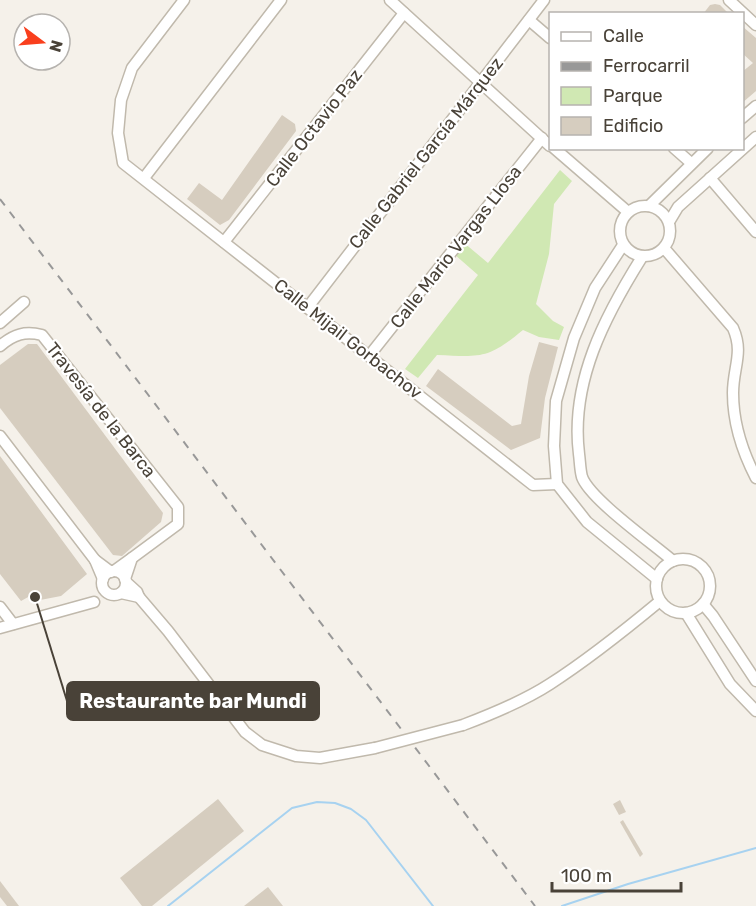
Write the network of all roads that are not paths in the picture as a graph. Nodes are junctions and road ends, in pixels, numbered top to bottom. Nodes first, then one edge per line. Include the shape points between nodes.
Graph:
1 (183, 0) edge
2 (281, 0) edge
3 (390, 0) edge
4 (544, 0) edge
5 (729, 0) edge
6 (742, 12) edge
7 (404, 13) junction
8 (744, 14) edge
9 (529, 20) junction
10 (756, 25) edge
11 (549, 37) edge
12 (480, 83) junction
13 (756, 106) edge
14 (744, 116) edge
15 (756, 137) edge
16 (546, 142) edge
17 (744, 148) edge
18 (556, 150) edge
19 (676, 150) edge
20 (706, 150) edge
21 (741, 150) edge
22 (691, 163) junction
23 (144, 178) junction
24 (710, 178) junction
25 (649, 206) junction
26 (628, 212) junction
27 (669, 222) junction
28 (756, 232) edge
29 (224, 242) junction
30 (623, 245) junction
31 (664, 249) junction
32 (642, 257) junction
33 (24, 302) dead end
34 (308, 307) junction
35 (0, 323) edge
36 (0, 346) edge
37 (369, 356) junction
38 (0, 436) edge
39 (756, 478) edge
40 (557, 484) junction
41 (132, 558) junction
42 (673, 561) junction
43 (108, 576) junction
44 (657, 579) junction
45 (125, 580) junction
46 (117, 594) junction
47 (139, 597) junction
48 (660, 601) junction
49 (94, 602) junction
50 (703, 604) junction
51 (0, 607) edge
52 (686, 613) junction
53 (13, 624) junction
54 (0, 628) edge
55 (756, 681) edge
56 (756, 711) edge

1 - 23 street, Calle Mijail Gorbachov via 132,68 121,100 118,133 123,163
2 - 23 street
3 - 7 street
4 - 9 street, Calle Gabriel García Márquez
5 - 6 street
7 - 12 street
7 - 29 street, Calle Octavio Paz
8 - 10 street
9 - 11 street
9 - 12 street, Calle Gabriel García Márquez
12 - 16 street
12 - 34 street, Calle Gabriel García Márquez
13 - 14 street
15 - 17 street
16 - 37 street, Calle Mario Vargas Llosa
18 - 26 street
19 - 22 street
20 - 22 street
21 - 24 street
22 - 25 street
23 - 29 street, Calle Mijail Gorbachov
24 - 27 street via 678,207
24 - 28 street
25 - 26 street
25 - 27 street via 664,214
26 - 30 street via 620,224
27 - 31 street via 670,236
29 - 34 street, Calle Mijail Gorbachov
30 - 32 street
30 - 40 street via 595,288 574,338 556,401
31 - 32 street
31 - 39 street via 733,328 738,341 733,391 735,424
32 - 42 street via 595,345 583,385 577,434 582,477 593,492
33 - 35 street
34 - 37 street, Calle Mijail Gorbachov
36 - 41 street, Travesía de la Barca via 9,338 28,332 42,335 178,507 178,524
37 - 40 street, Calle Mijail Gorbachov via 533,485
38 - 43 street
40 - 44 street via 587,522
41 - 43 street
41 - 45 street
42 - 44 street via 660,571
42 - 50 street via 690,560 705,570 710,588
43 - 45 street via 120,573
43 - 46 street via 107,593
43 - 49 street
44 - 48 street
45 - 46 street via 125,587
45 - 47 street
46 - 47 street
46 - 49 street
47 - 48 street, bridge via 245,732 262,745 296,756 320,758 375,748 490,714 549,685
48 - 52 street via 669,610
49 - 53 street
50 - 52 street
50 - 55 street
51 - 53 street
52 - 56 street via 730,684
53 - 54 street

